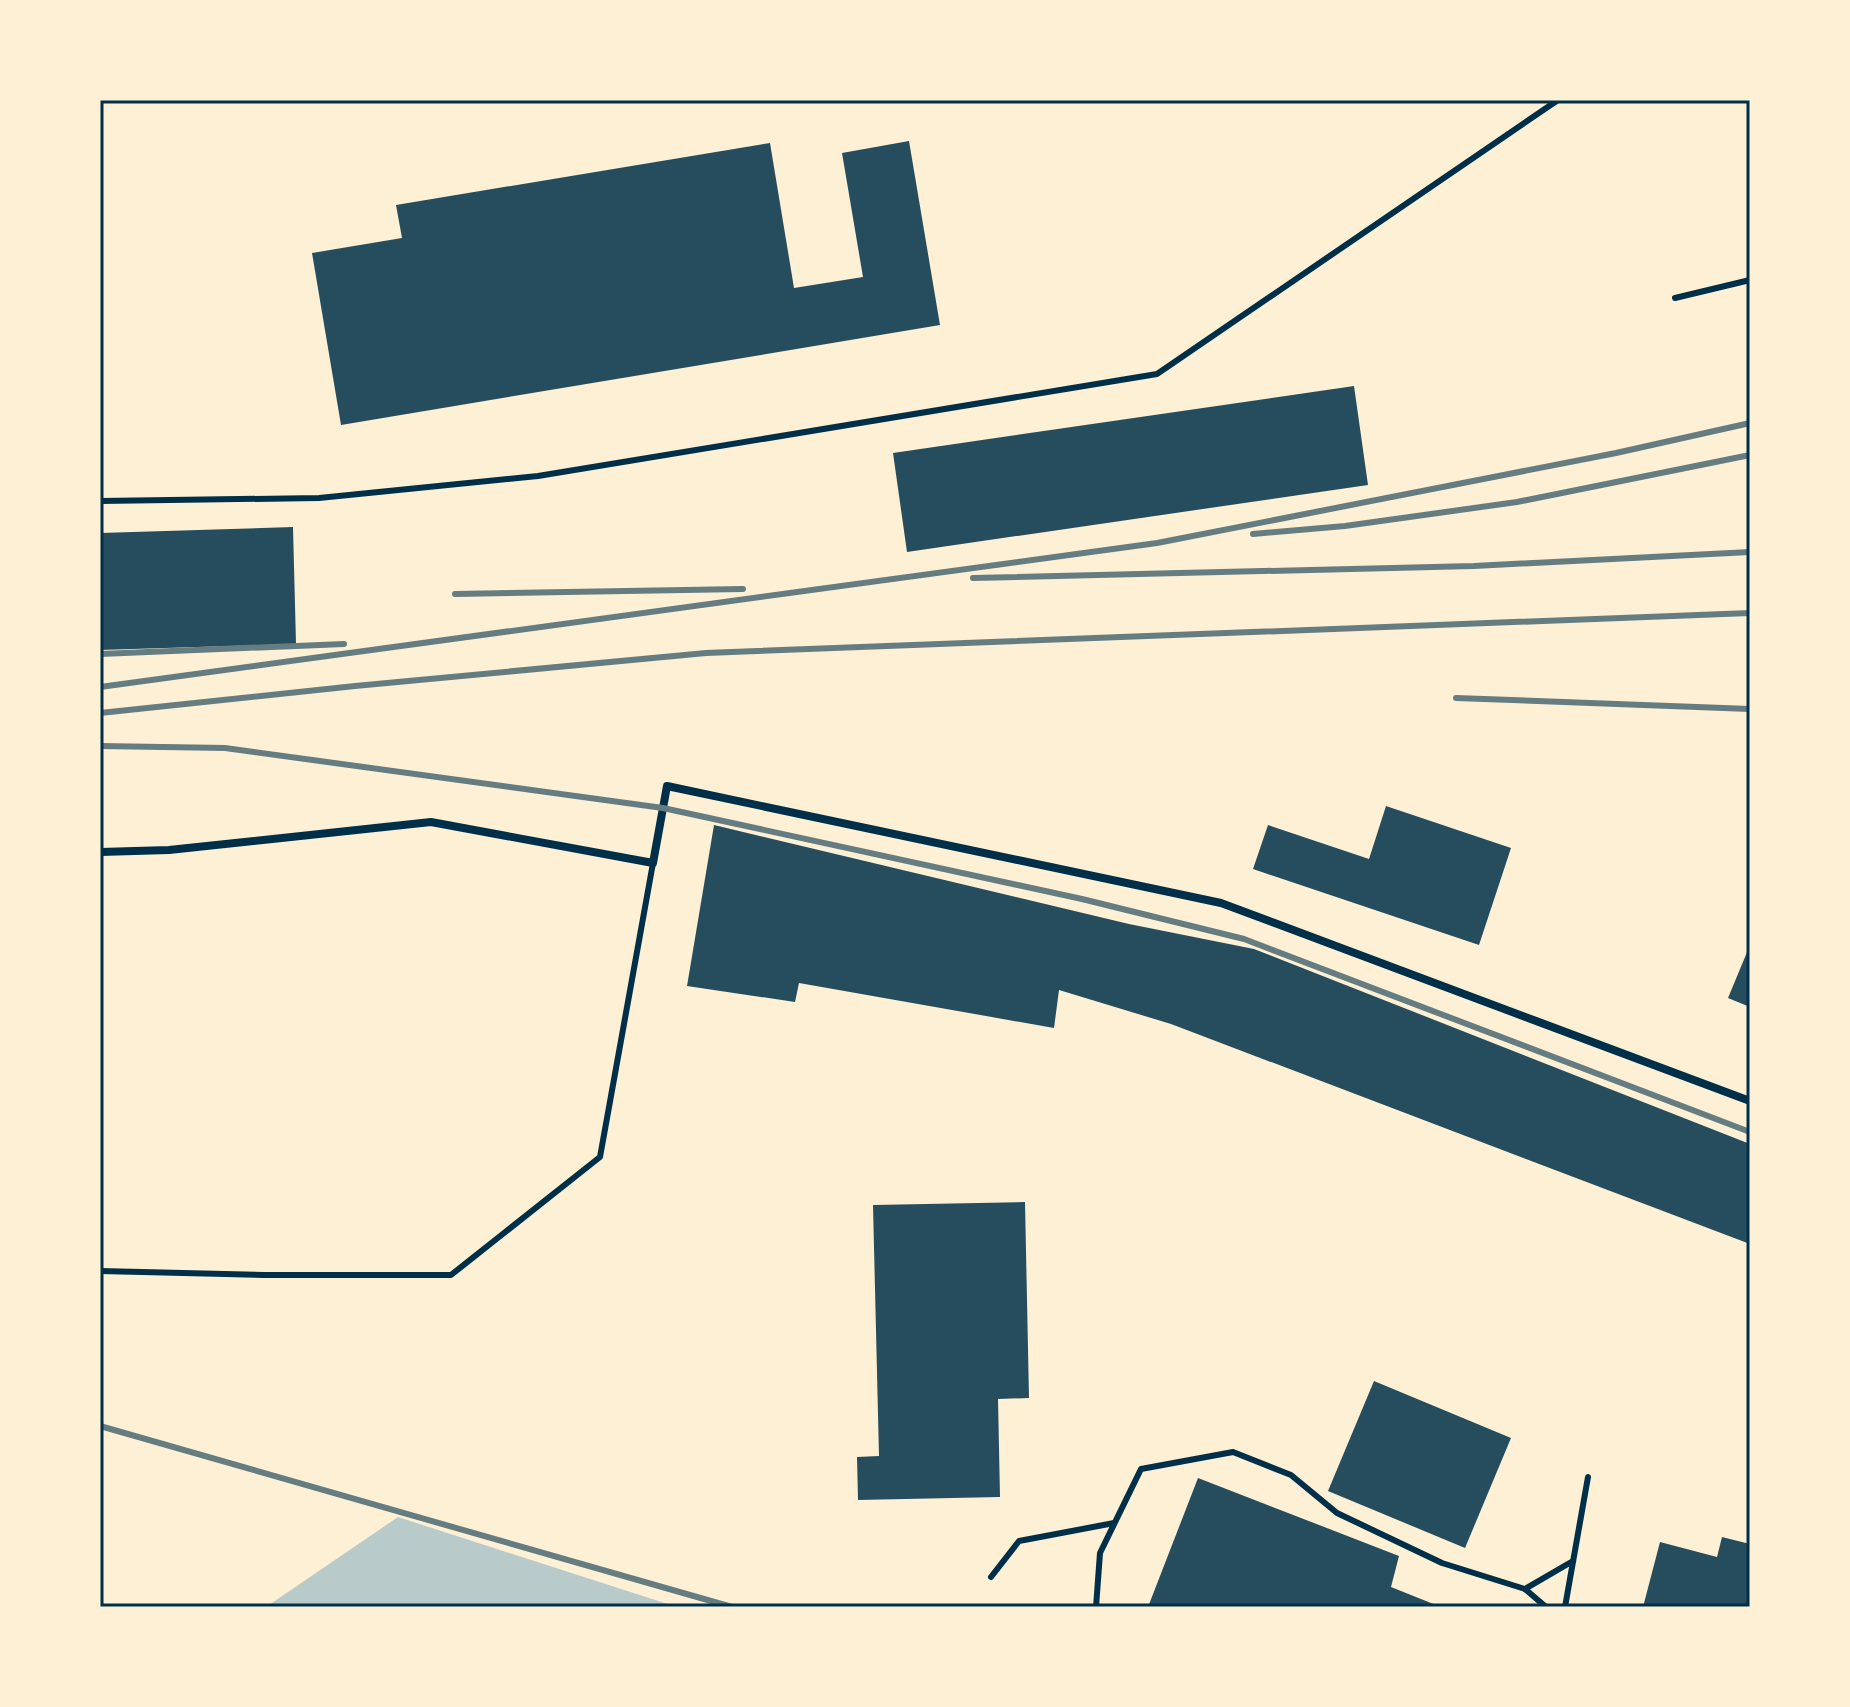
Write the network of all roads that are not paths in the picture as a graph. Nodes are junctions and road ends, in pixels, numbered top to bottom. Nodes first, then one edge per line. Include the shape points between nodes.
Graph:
1 (1558, 100) edge
2 (1750, 280) edge
3 (1675, 298) dead end
4 (100, 501) edge
5 (100, 852) edge
6 (653, 863) junction
7 (1750, 1101) edge
8 (100, 1271) edge
9 (1588, 1477) dead end
10 (1114, 1523) junction
11 (1573, 1561) junction
12 (991, 1577) dead end
13 (1525, 1589) junction
14 (1096, 1607) edge
15 (1546, 1607) edge
16 (1565, 1607) edge

1 - 4 lane via 1157,374 538,476 319,498
2 - 3 lane
5 - 6 street via 169,850 431,822
6 - 7 street via 667,786 1206,899
6 - 8 lane via 600,1157 451,1275
9 - 11 lane
10 - 12 lane via 1019,1541
10 - 13 lane via 1141,1469 1233,1452 1291,1475 1337,1513 1442,1563
10 - 14 lane via 1100,1553
11 - 13 lane
11 - 16 lane
13 - 15 lane

